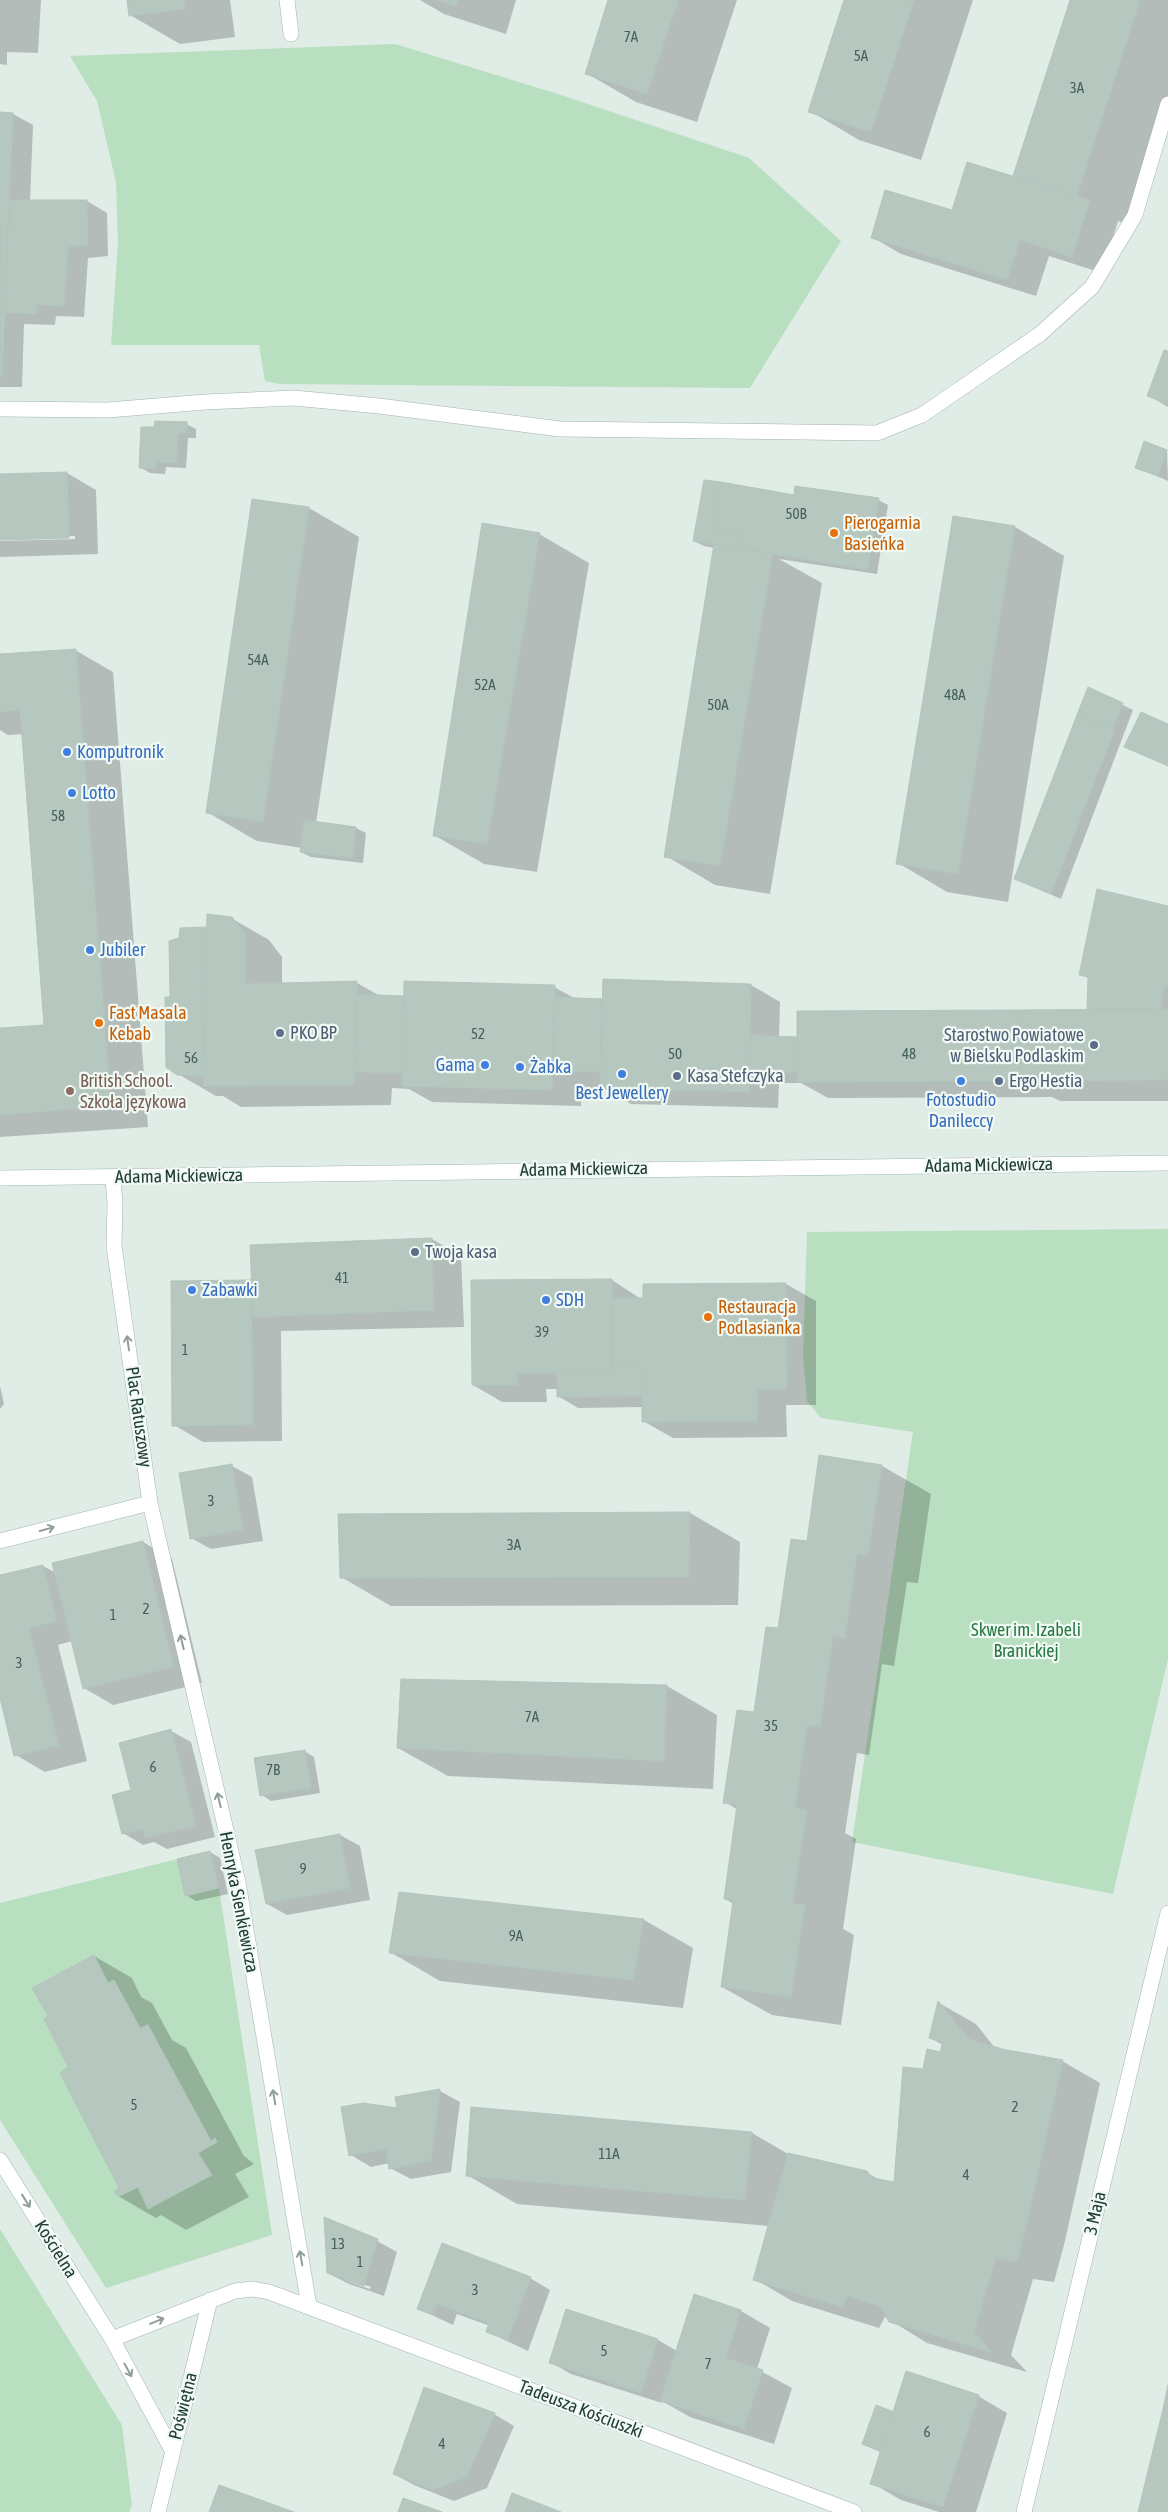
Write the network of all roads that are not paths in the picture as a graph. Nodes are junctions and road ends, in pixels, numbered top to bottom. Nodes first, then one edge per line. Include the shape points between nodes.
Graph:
1 (287, 0) edge
2 (291, 34) dead end
3 (1168, 104) edge
4 (0, 410) edge
5 (1168, 1163) edge
6 (0, 1178) edge
7 (113, 1178) junction
8 (150, 1503) junction
9 (0, 1542) edge
10 (1168, 1913) edge
11 (0, 2160) edge
12 (210, 2300) junction
13 (309, 2306) junction
14 (112, 2339) junction
15 (172, 2450) junction
16 (158, 2512) edge
17 (854, 2512) edge
18 (1024, 2512) edge

1 - 2 street
3 - 4 street via 1134,215 1092,287 1040,334 922,415 877,433 560,429 294,398 108,410
5 - 7 street, Adama Mickiewicza
6 - 7 street, Adama Mickiewicza
8 -> 7 street, Plac Ratuszowy via 114,1246 116,1204
9 -> 8 street
13 -> 8 street, Henryka Sienkiewicza via 238,1882
10 - 18 street, 3 Maja
11 -> 14 street, Kościelna
12 - 13 street via 235,2291 253,2289
14 -> 12 street
12 - 15 street, Poświętna
13 - 17 street, Tadeusza Kościuszki
14 -> 15 street, Kościelna
15 - 16 street, Poświętna

